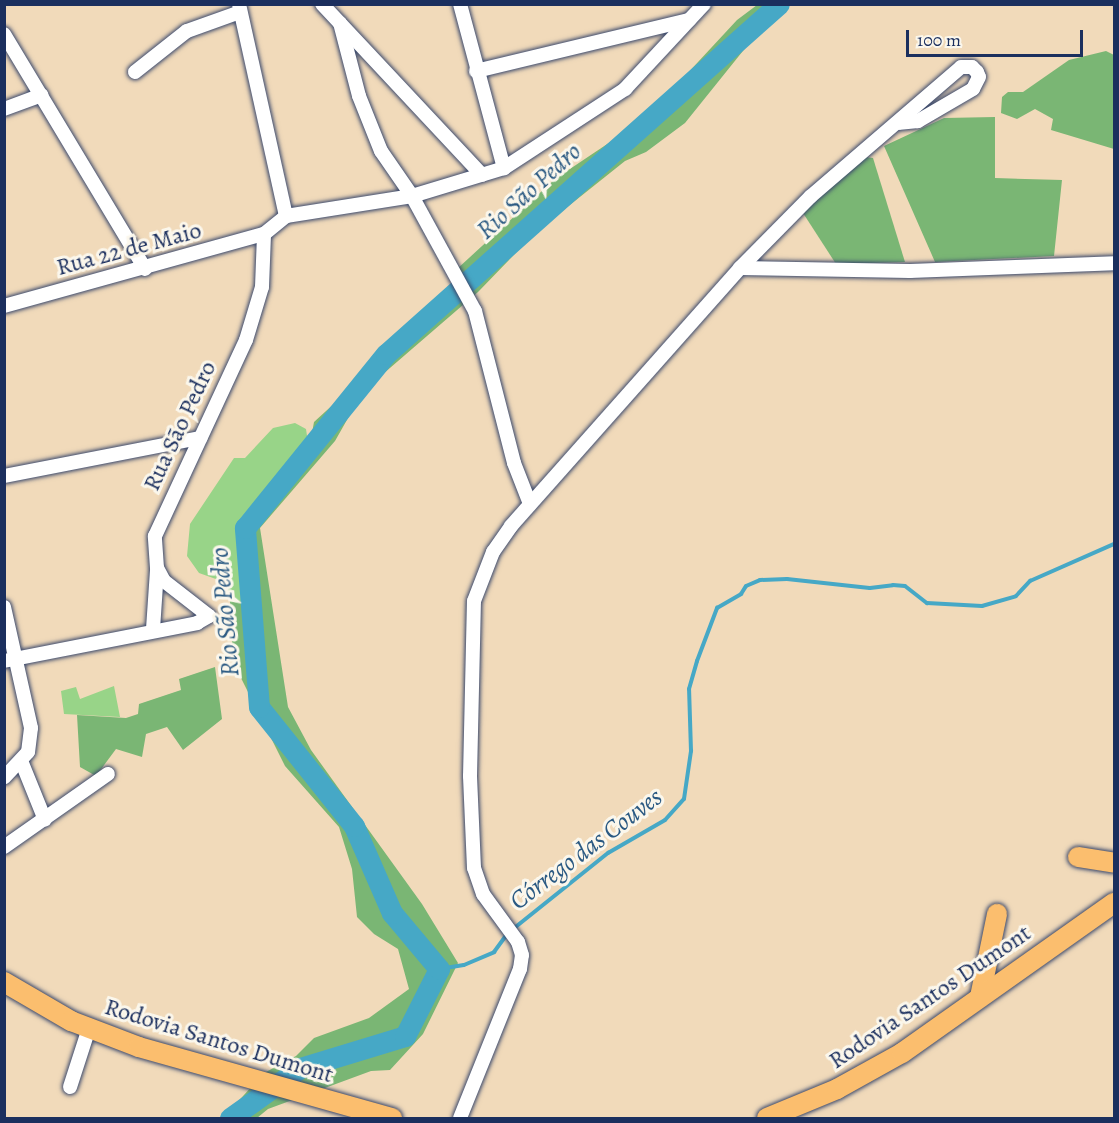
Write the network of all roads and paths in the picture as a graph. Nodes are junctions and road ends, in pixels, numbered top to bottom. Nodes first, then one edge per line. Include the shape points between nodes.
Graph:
1 (322, 4) edge
2 (460, 4) edge
3 (700, 6) edge
4 (239, 8) edge
5 (689, 20) junction
6 (340, 23) junction
7 (4, 34) edge
8 (476, 70) junction
9 (135, 72) dead end
10 (42, 95) junction
11 (4, 109) edge
12 (900, 123) junction
13 (504, 168) junction
14 (482, 175) junction
15 (412, 195) junction
16 (286, 216) junction
17 (264, 234) junction
18 (1114, 263) edge
19 (740, 268) junction
20 (145, 269) junction
21 (4, 306) edge
22 (200, 438) junction
23 (4, 476) edge
24 (530, 504) junction
25 (157, 568) junction
26 (4, 607) edge
27 (153, 629) junction
28 (11, 660) edge
29 (22, 763) junction
30 (108, 774) dead end
31 (4, 778) edge
32 (45, 820) junction
33 (4, 847) edge
34 (1078, 857) dead end
35 (1114, 863) edge
36 (1114, 903) edge
37 (997, 914) dead end
38 (4, 982) edge
39 (980, 998) junction
40 (89, 1028) junction
41 (70, 1087) dead end
42 (392, 1119) edge
43 (460, 1119) edge
44 (767, 1119) edge

1 - 6 street
2 - 8 street
3 - 5 street
4 - 9 street via 187,31
4 - 16 street
5 - 8 street
5 - 13 street via 625,89
6 - 14 street
6 - 15 street via 359,96 381,151
7 - 10 street
8 - 13 street
10 - 11 street
10 - 20 street
12 - 12 street via 961,67 972,67 977,72 979,78 973,88 918,121
12 - 19 street via 810,197
13 - 14 street
14 - 15 street
15 - 16 street
15 - 24 street via 475,311 514,463
16 - 17 street
17 - 20 street, Rua 22 de Maio
17 - 22 street, Rua São Pedro via 262,287 246,340
18 - 19 street via 927,271
19 - 24 street
20 - 21 street, Rua 22 de Maio
22 - 23 street
22 - 25 street, Rua São Pedro via 155,536
24 - 43 street via 493,552 474,601 470,630 474,868 483,894 513,935 522,955 520,969
25 - 27 street, Rua São Pedro
25 - 27 street via 179,595 209,616 197,623
26 - 28 street
27 - 28 street
28 - 29 street via 31,728 31,743
29 - 31 street
29 - 32 street
30 - 32 street
32 - 33 street
34 - 35 highway
36 - 39 highway, Rodovia Santos Dumont
37 - 39 highway
38 - 40 highway, Rodovia Santos Dumont
39 - 44 highway, Rodovia Santos Dumont via 876,1068
40 - 41 street
40 - 42 highway, Rodovia Santos Dumont via 228,1074

